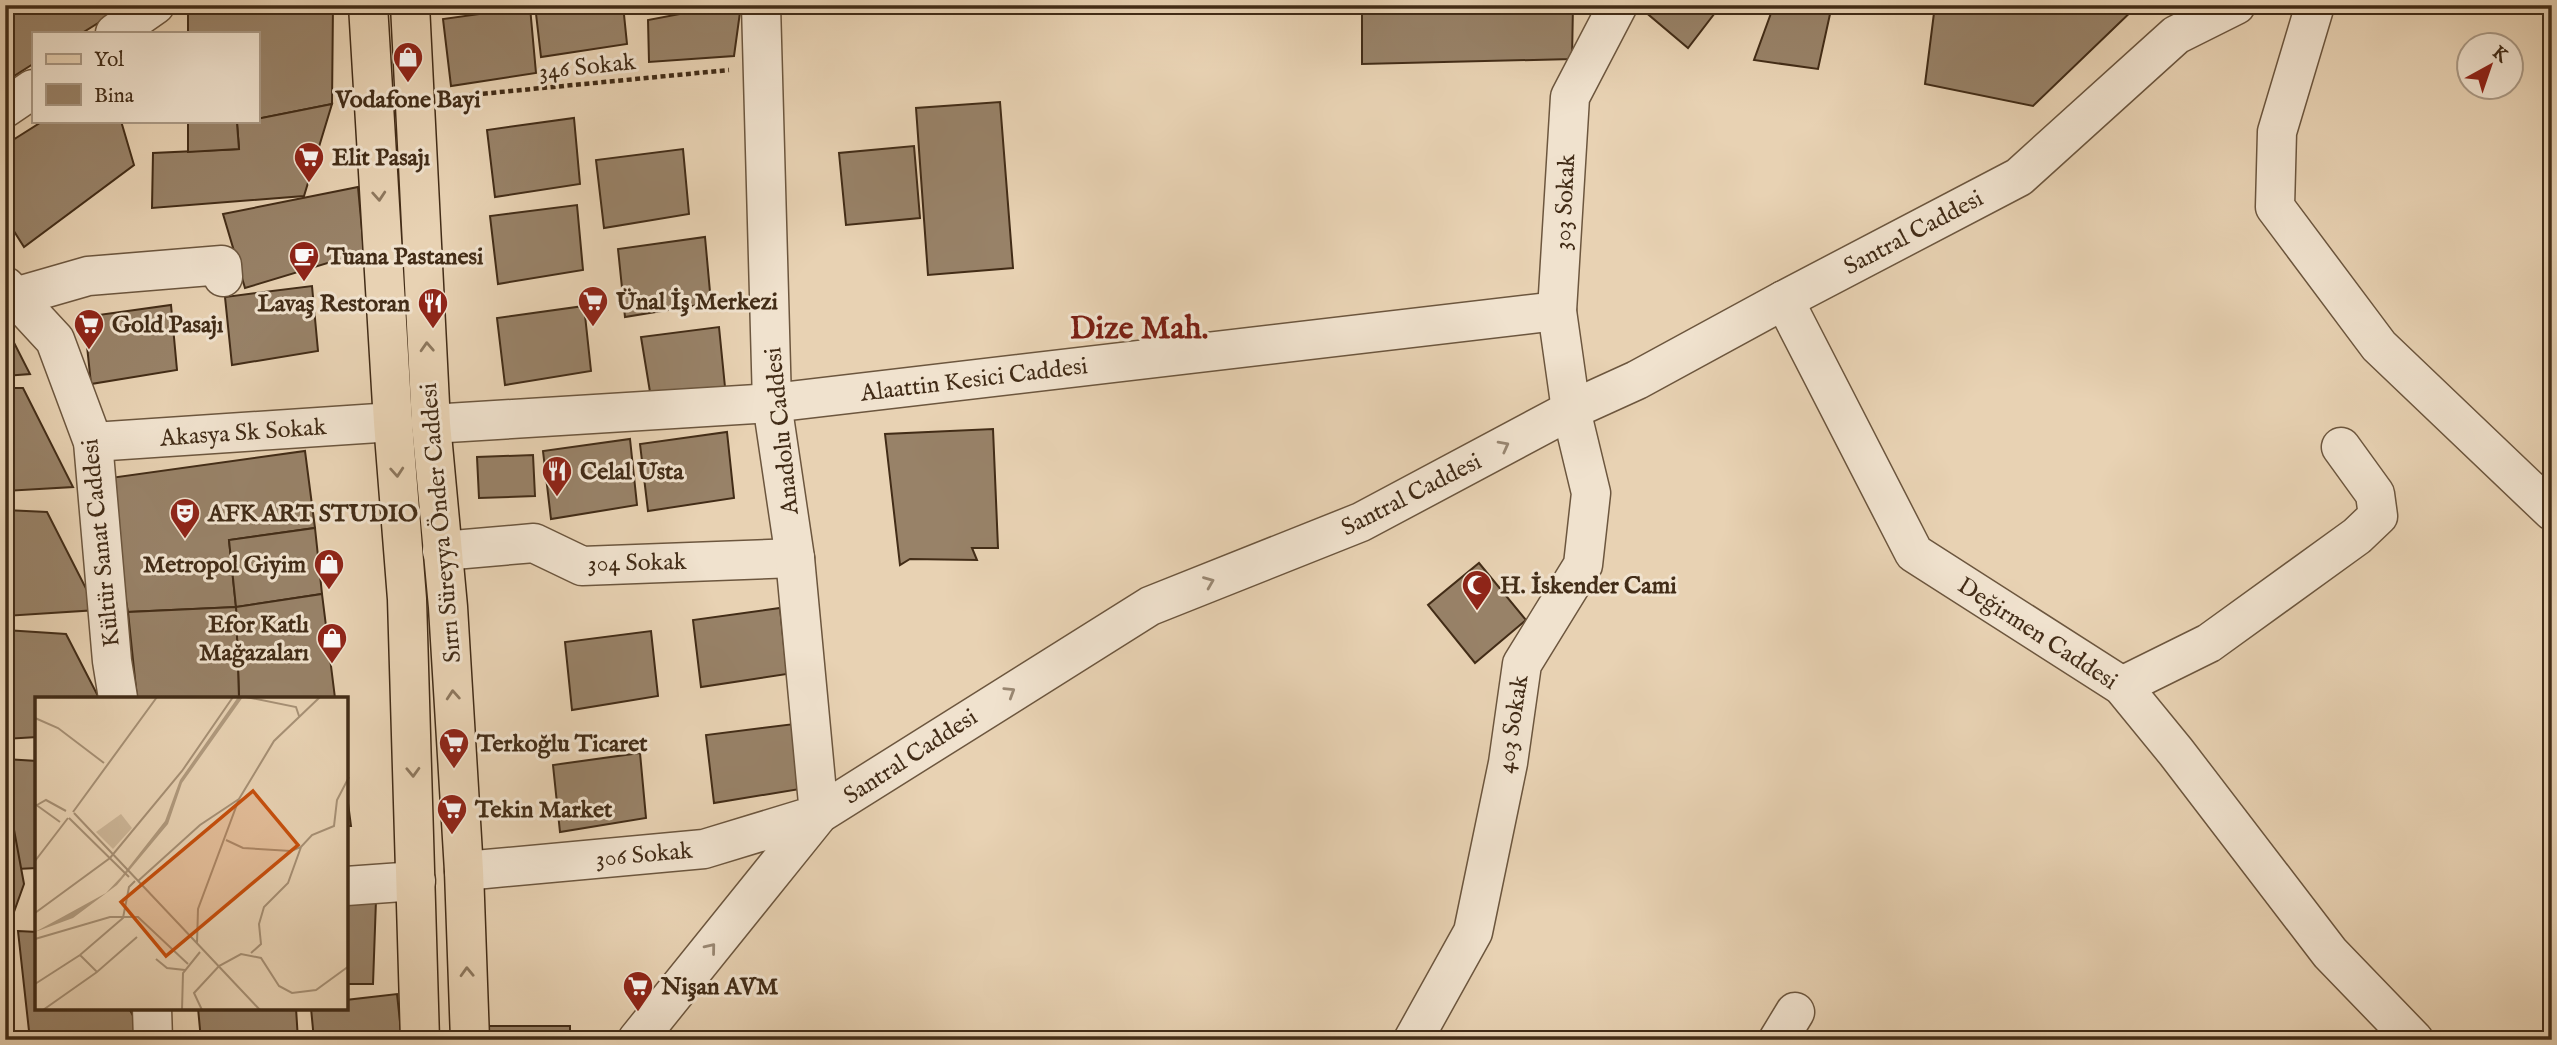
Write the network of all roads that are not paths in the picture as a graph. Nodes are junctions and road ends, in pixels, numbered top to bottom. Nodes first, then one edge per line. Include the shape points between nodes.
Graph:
1 (155, 5) edge
2 (368, 5) edge
3 (410, 5) edge
4 (761, 5) edge
5 (1618, 5) edge
6 (2236, 5) edge
7 (2315, 5) edge
8 (116, 32) edge
9 (32, 90) edge
10 (5, 108) edge
11 (223, 277) dead end
12 (10, 291) edge
13 (1784, 300) junction
14 (1557, 311) junction
15 (772, 402) junction
16 (1571, 411) junction
17 (393, 422) junction
18 (431, 424) junction
19 (93, 442) junction
20 (2341, 447) dead end
21 (2552, 511) edge
22 (442, 551) junction
23 (795, 558) junction
24 (2122, 685) junction
25 (118, 697) edge
26 (819, 814) junction
27 (464, 871) junction
28 (416, 881) junction
29 (348, 886) edge
30 (152, 1010) edge
31 (153, 1040) edge
32 (421, 1040) edge
33 (470, 1040) edge
34 (638, 1040) edge
35 (1413, 1040) edge
36 (2414, 1040) edge

1 - 8 street
2 -> 17 main road, Sırrı Süreyya Önder Caddesi
18 -> 3 main road, Sırrı Süreyya Önder Caddesi
4 - 15 street, Anadolu Caddesi
5 - 14 street, 303 Sokak via 1570,97
6 - 13 street, Santral Caddesi via 2176,36 2019,177
7 - 21 street via 2277,132 2275,207 2379,345
9 - 10 street
11 - 12 street via 222,265 156,269
12 - 19 street, Kültür Sanat Caddesi via 55,340
13 - 16 street, Santral Caddesi
13 - 24 street, Değirmen Caddesi via 1914,553
14 - 15 street, Alaattin Kesici Caddesi
14 - 16 street, 303 Sokak
15 - 18 street, Alaattin Kesici Caddesi
15 - 23 street, Anadolu Caddesi
26 -> 16 street, Santral Caddesi via 1150,606 1361,522
16 - 35 street, 403 Sokak via 1591,493 1583,565 1522,664 1508,763 1473,932
17 - 19 street, Akasya Sk Sokak
17 -> 28 main road, Sırrı Süreyya Önder Caddesi via 407,599
18 - 22 main road, Sırrı Süreyya Önder Caddesi
19 - 25 street, Kültür Sanat Caddesi
20 - 24 street via 2375,494 2378,516 2208,643
22 - 23 street, 304 Sokak via 534,543 582,566
27 -> 22 main road, Sırrı Süreyya Önder Caddesi
23 - 26 street, Anadolu Caddesi
24 - 36 street, Değirmen Caddesi via 2330,953
26 - 27 street, 306 Sokak via 704,849
34 -> 26 street, Santral Caddesi
33 -> 27 main road, Sırrı Süreyya Önder Caddesi
28 - 29 street
28 - 32 main road, Sırrı Süreyya Önder Caddesi
30 - 31 street

